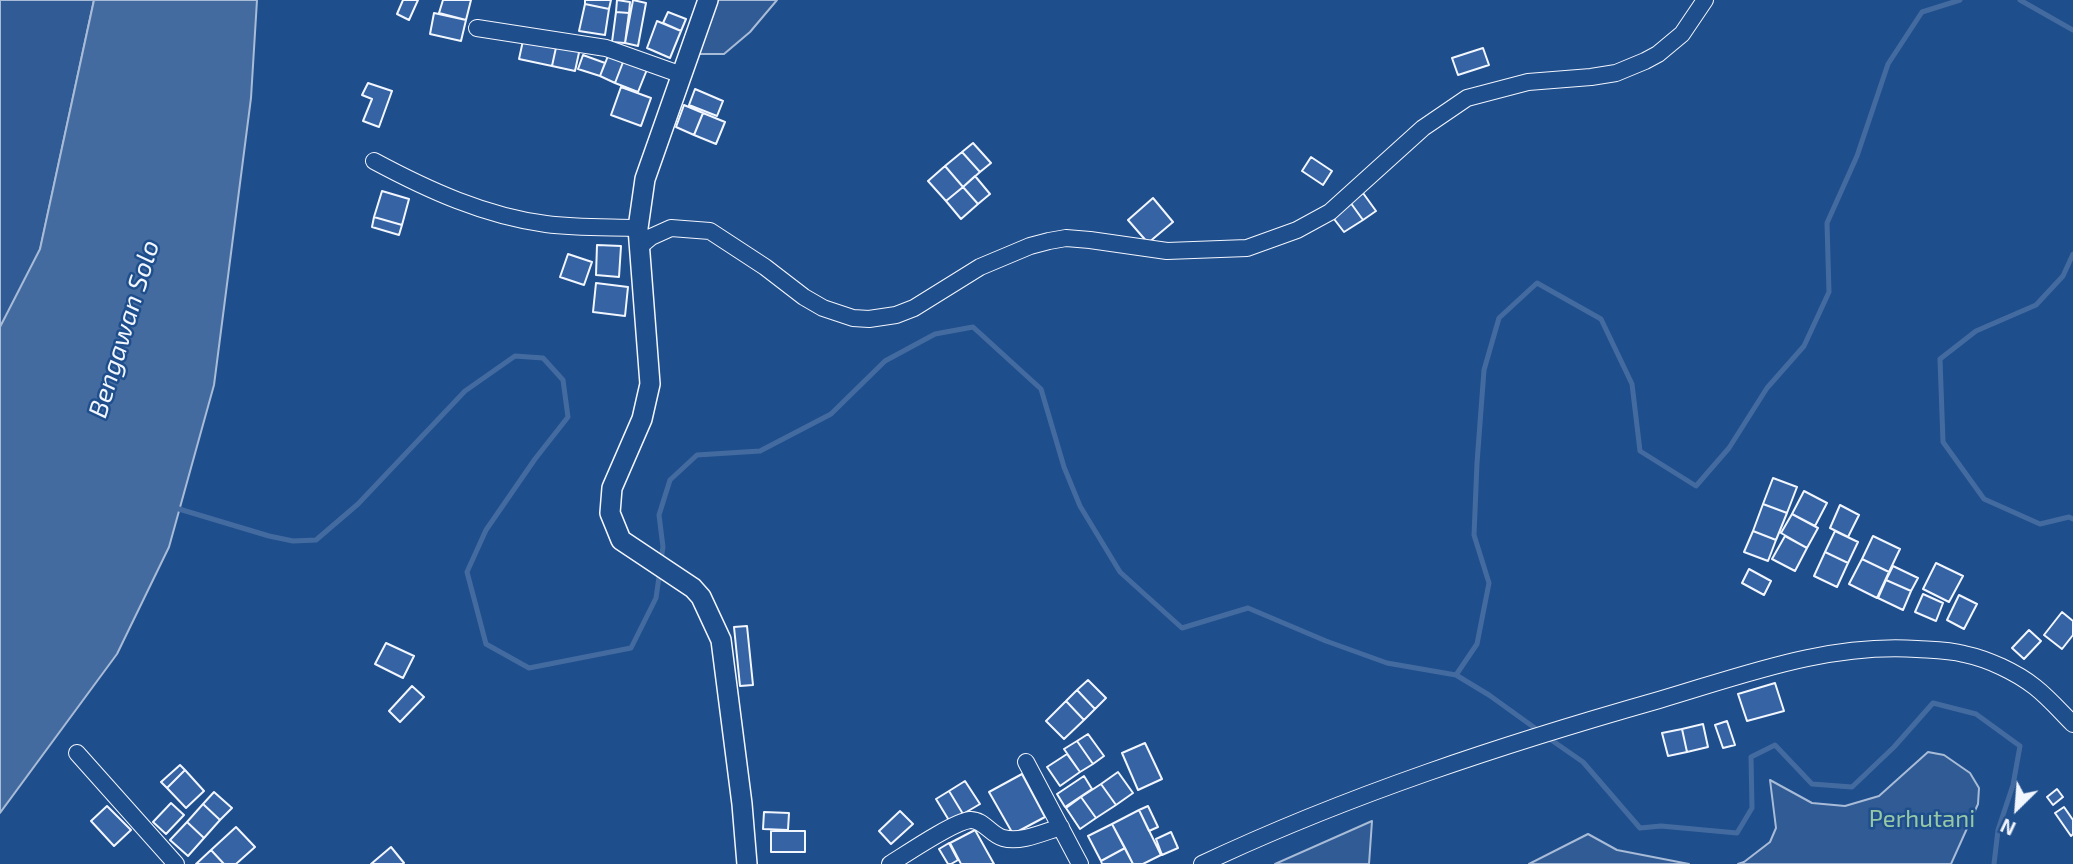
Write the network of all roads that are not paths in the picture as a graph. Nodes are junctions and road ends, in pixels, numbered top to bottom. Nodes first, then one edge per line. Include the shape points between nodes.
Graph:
1 (708, 0) edge
2 (1705, 0) edge
3 (477, 28) dead end
4 (682, 75) junction
5 (374, 161) dead end
6 (638, 237) junction
7 (2073, 724) edge
8 (76, 753) dead end
9 (1026, 762) dead end
10 (1061, 827) junction
11 (176, 864) edge
12 (747, 864) edge
13 (890, 864) edge
14 (1080, 864) edge
15 (1202, 864) edge

1 - 4 street
2 - 6 street via 1682,34 1645,61 1616,72 1528,82 1467,98 1413,136 1330,212 1247,248 1167,251 1066,238 1030,246 980,267 896,315 853,318 804,298 710,231 671,228
3 - 4 street via 606,48
4 - 6 street via 645,179
5 - 6 street via 439,193 499,214
6 - 12 street via 650,384 642,419 612,488 610,513 621,540 701,597 721,640
7 - 15 street via 2037,688 2001,667 1965,654 1893,647 1846,650 1767,666 1553,730 1381,789
8 - 11 street
9 - 10 street
10 - 13 street via 1012,839 1000,838 970,820
10 - 14 street

